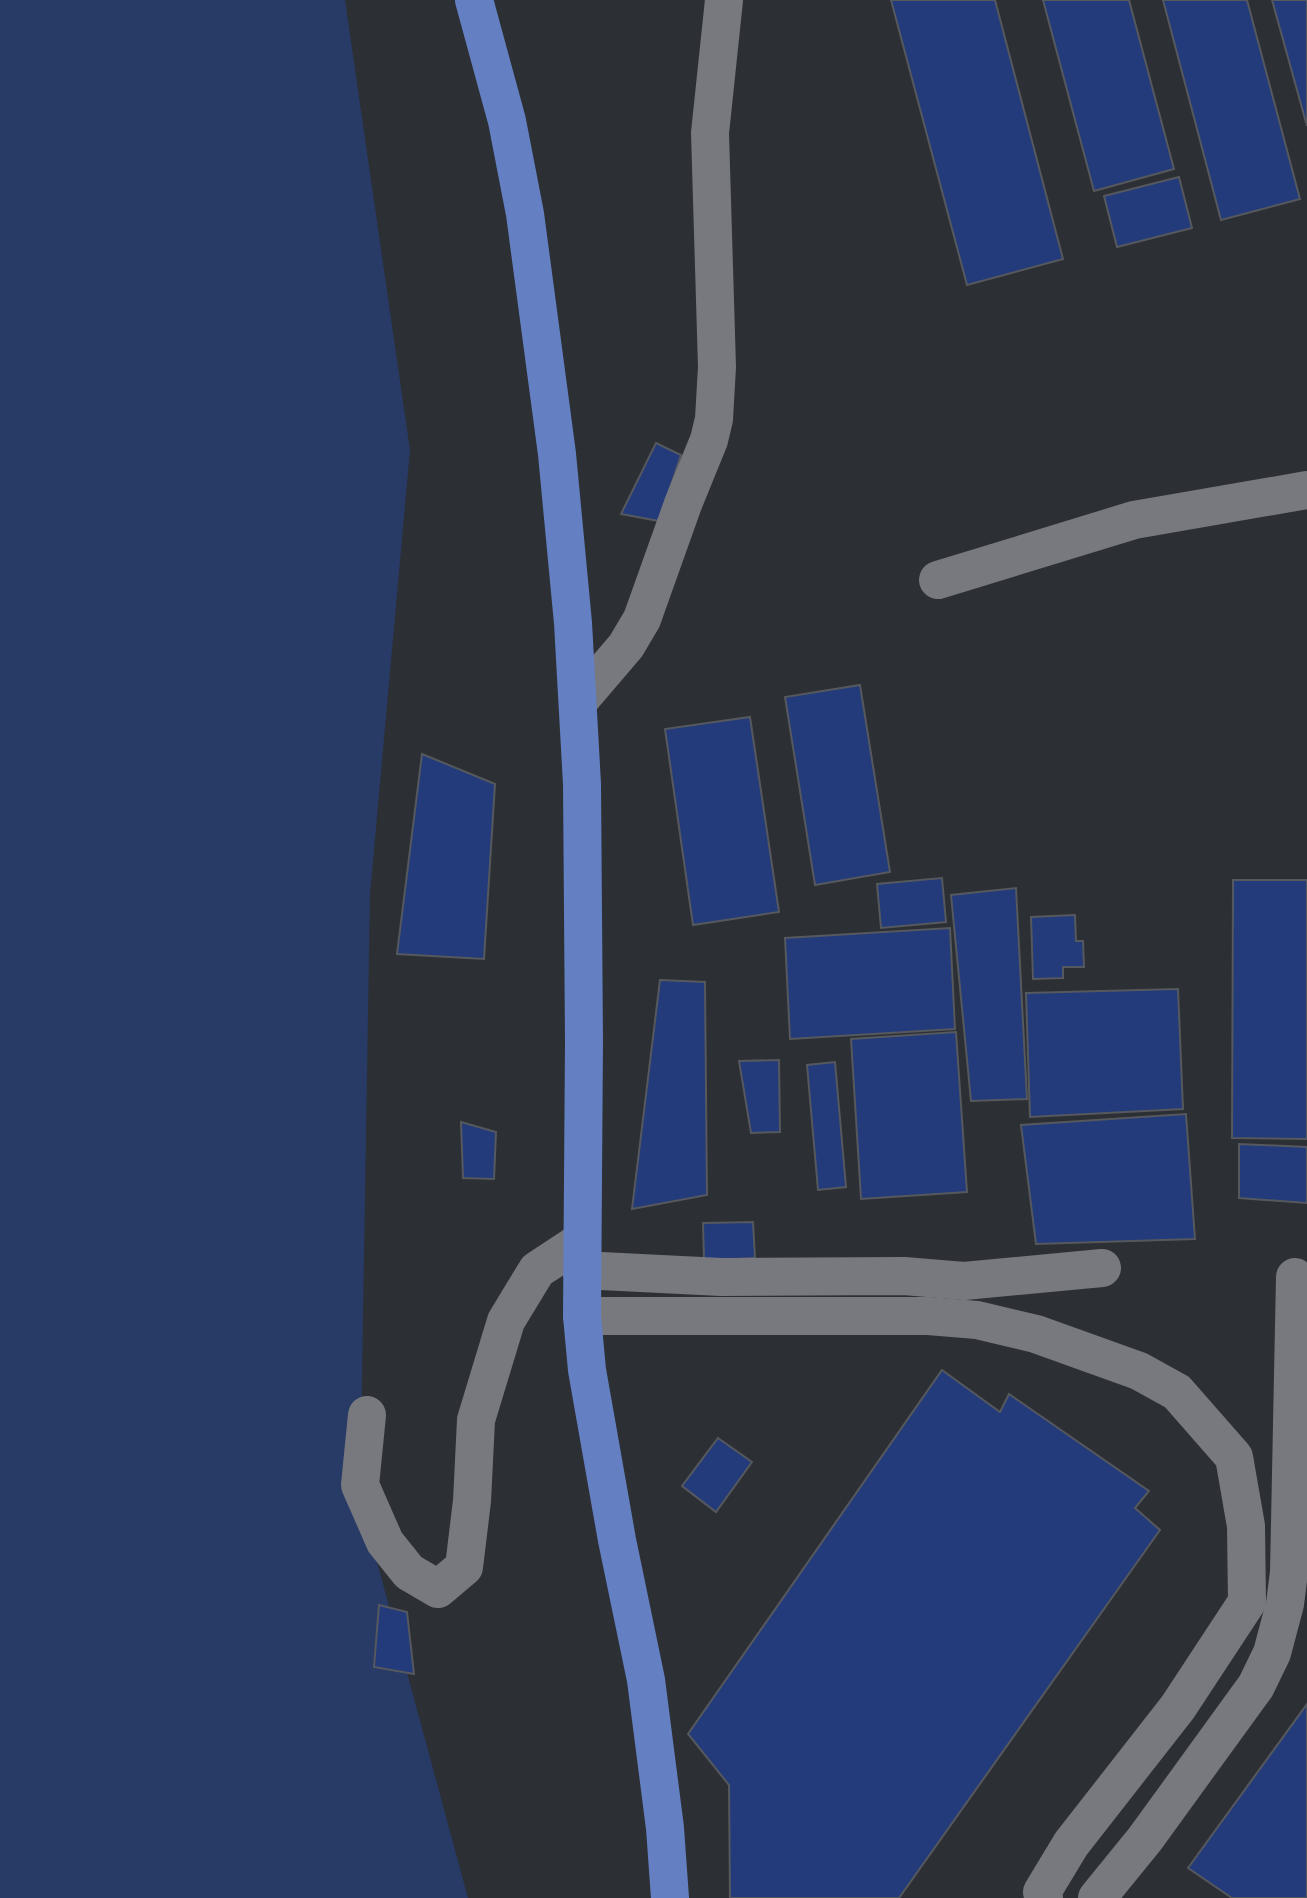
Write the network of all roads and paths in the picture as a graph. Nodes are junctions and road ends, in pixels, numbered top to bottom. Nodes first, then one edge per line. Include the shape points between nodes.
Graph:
1 (474, 0) edge
2 (724, 0) edge
3 (1307, 490) edge
4 (938, 580) dead end
5 (579, 701) junction
6 (581, 1255) junction
7 (1102, 1268) dead end
8 (1295, 1277) dead end
9 (582, 1316) junction
10 (367, 1415) dead end
11 (1247, 1602) junction
12 (1285, 1604) junction
13 (670, 1898) edge
14 (1044, 1898) edge
15 (1097, 1898) edge

1 - 5 main road via 507,121 532,261 558,467
2 - 5 street via 710,133 717,368 714,419 642,619 626,646
3 - 4 street via 1134,520
5 - 6 main road via 584,911
6 - 7 street via 721,1278 904,1276 964,1281
6 - 9 main road
6 - 10 street via 537,1270 506,1321 476,1420 464,1567 438,1589 409,1572 384,1542 360,1485
8 - 12 street
9 - 11 street via 965,1319 1036,1334 1139,1371 1177,1392 1234,1457 1246,1526
9 - 13 main road via 587,1370 646,1680
11 - 12 street
11 - 14 street via 1178,1707 1071,1844 1042,1892
12 - 15 street via 1272,1653 1256,1686

